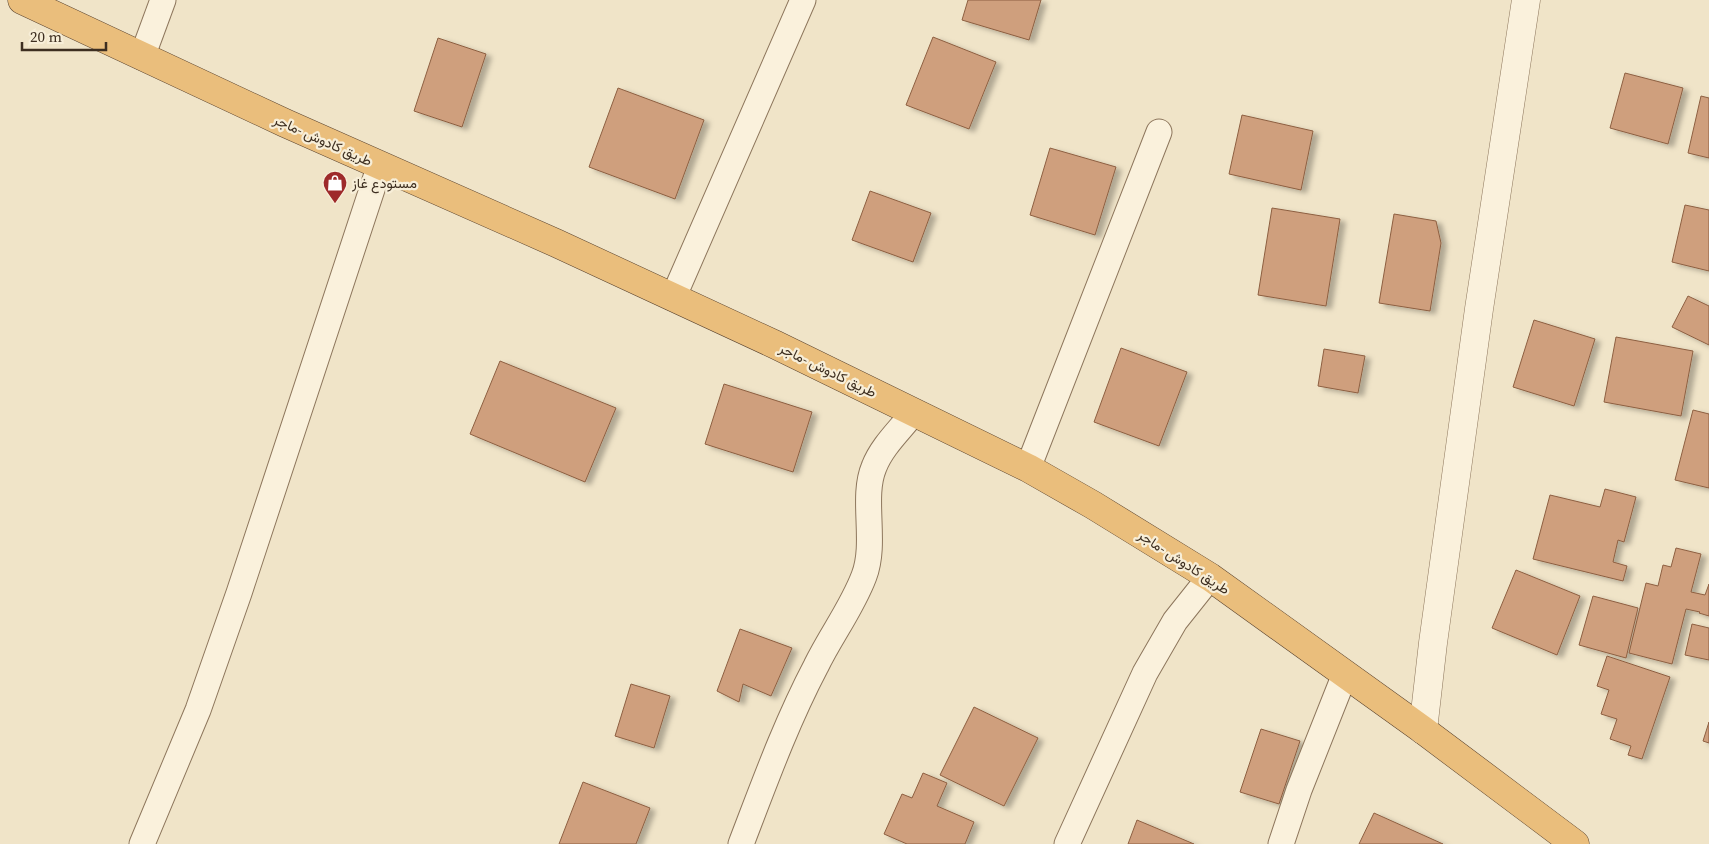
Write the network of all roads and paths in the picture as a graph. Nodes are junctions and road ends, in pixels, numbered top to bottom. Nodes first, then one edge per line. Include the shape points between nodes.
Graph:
1 (22, 0) edge
2 (163, 0) edge
3 (803, 0) edge
4 (1526, 0) edge
5 (142, 57) junction
6 (1159, 132) dead end
7 (380, 165) junction
8 (673, 298) junction
9 (914, 412) junction
10 (1028, 468) junction
11 (1210, 577) junction
12 (1345, 674) junction
13 (1423, 730) junction
14 (142, 844) edge
15 (741, 844) edge
16 (1067, 844) edge
17 (1280, 844) edge
18 (1575, 844) edge

1 - 5 highway, طريق كادوش -ماجر
2 - 5 street
3 - 8 street
4 - 13 street via 1479,309
5 - 7 highway, طريق كادوش -ماجر
6 - 10 street
7 - 8 highway, طريق كادوش -ماجر
7 - 14 street via 198,710
8 - 9 highway, طريق كادوش -ماجر
9 - 10 highway, طريق كادوش -ماجر
9 - 15 street via 880,454 873,468 869,498 870,544 865,574 854,600 816,665 779,744
10 - 11 highway, طريق كادوش -ماجر
11 - 12 highway, طريق كادوش -ماجر
11 - 16 street via 1175,622 1145,673
12 - 13 highway, طريق كادوش -ماجر
12 - 17 street
13 - 18 highway, طريق كادوش -ماجر

